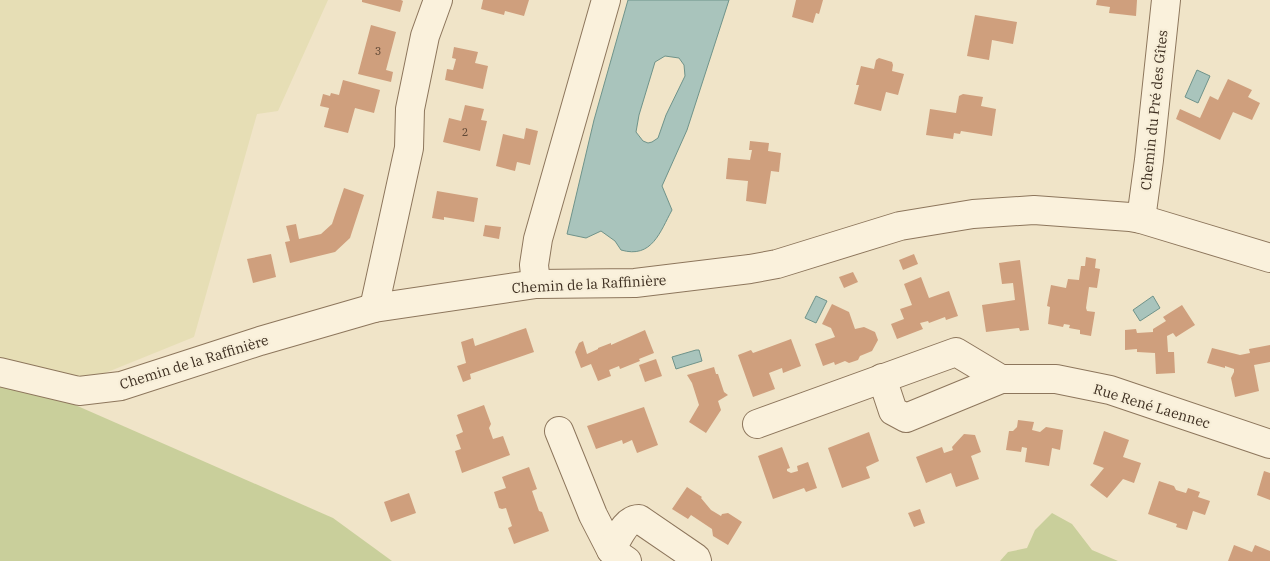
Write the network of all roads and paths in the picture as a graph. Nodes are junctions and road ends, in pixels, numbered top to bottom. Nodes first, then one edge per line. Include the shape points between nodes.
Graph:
1 (438, 0) edge
2 (606, 0) edge
3 (1166, 0) edge
4 (1141, 219) junction
5 (1270, 258) edge
6 (536, 284) junction
7 (374, 308) junction
8 (0, 372) edge
9 (882, 378) junction
10 (1001, 379) junction
11 (757, 424) dead end
12 (559, 431) dead end
13 (1270, 444) edge
14 (619, 556) edge
15 (698, 561) edge

1 - 7 street via 425,36 410,109 409,148
2 - 6 street via 538,240 534,265
3 - 4 street, Chemin du Pré des Gîtes
4 - 5 street, Chemin de la Raffinière
4 - 6 street, Chemin de la Raffinière via 1034,210 973,214 900,226 777,264 750,269 636,284
6 - 7 street, Chemin de la Raffinière
7 - 8 street, Chemin de la Raffinière via 120,386 79,391
9 - 10 street via 956,352
9 - 10 street, Rue René Laennec via 893,411 906,418
9 - 11 street
10 - 13 street, Rue René Laennec via 1056,379 1110,390
12 - 14 street via 593,515
14 - 15 street via 628,523 639,519

